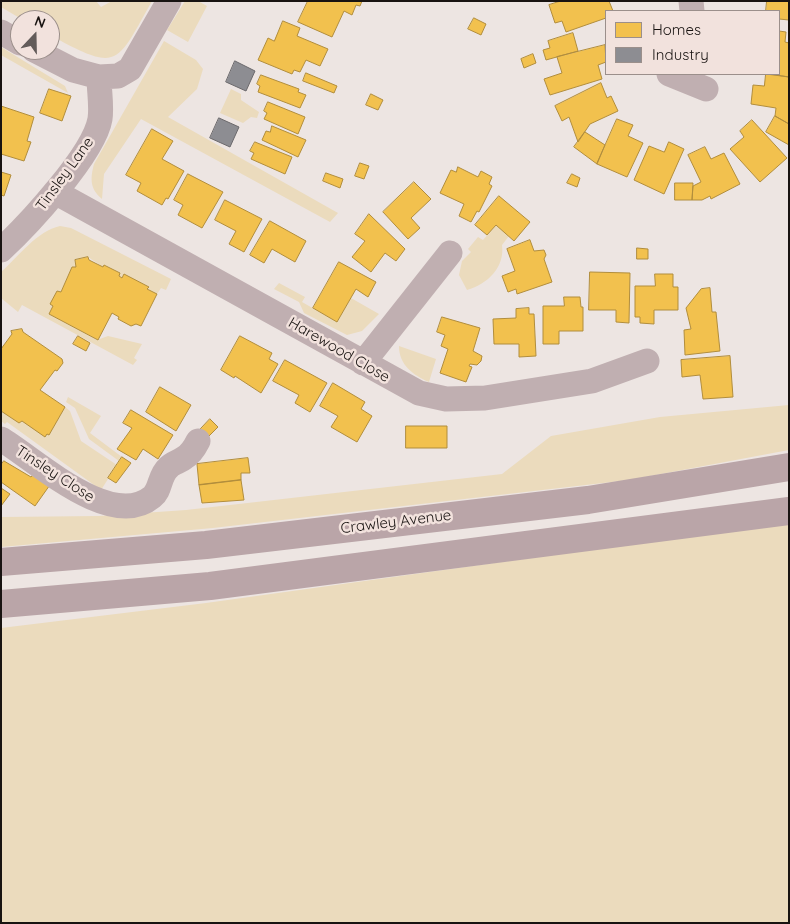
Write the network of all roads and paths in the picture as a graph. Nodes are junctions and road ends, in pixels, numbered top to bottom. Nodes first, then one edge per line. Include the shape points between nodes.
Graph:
1 (169, 1) edge
2 (54, 60) edge
3 (679, 76) edge
4 (98, 77) junction
5 (706, 89) dead end
6 (55, 192) junction
7 (1, 250) edge
8 (450, 253) dead end
9 (647, 361) dead end
10 (363, 363) junction
11 (1, 439) edge
12 (198, 441) dead end
13 (789, 467) edge
14 (789, 511) edge
15 (1, 562) edge
16 (1, 604) edge

1 - 4 street via 130,69 118,76
2 - 4 street
3 - 5 street
4 - 6 street, Tinsley Lane via 100,115 96,131
6 - 7 street, Tinsley Lane
6 - 10 street, Harewood Close
8 - 10 street
9 - 10 street, Harewood Close via 592,381 485,398 446,399 419,394
11 - 12 street, Tinsley Close via 91,499 125,506 154,496 167,468 185,458
13 - 15 main road, Crawley Avenue via 588,500 206,544
14 - 16 main road via 210,586

